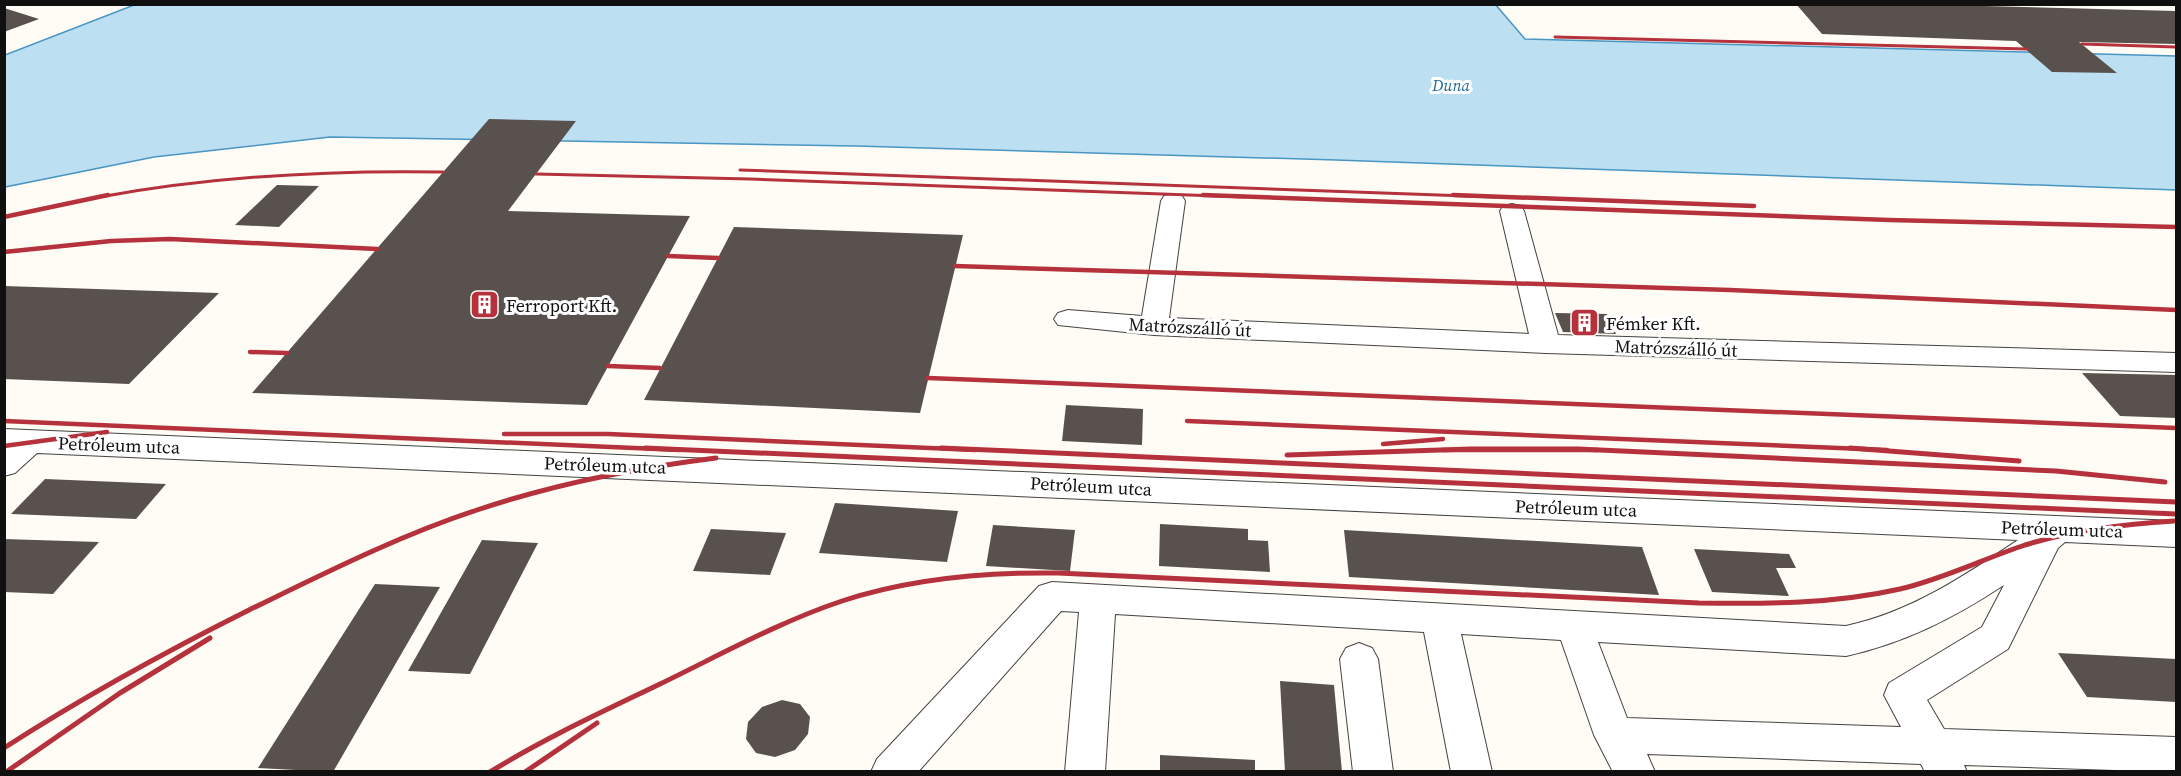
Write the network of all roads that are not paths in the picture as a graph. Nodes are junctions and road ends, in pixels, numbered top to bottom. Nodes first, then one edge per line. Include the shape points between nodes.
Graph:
1 (1173, 201) dead end
2 (1512, 211) dead end
3 (1068, 319) dead end
4 (1154, 326) junction
5 (1546, 344) junction
6 (2176, 363) edge
7 (17, 441) edge
8 (4, 465) edge
9 (2052, 534) junction
10 (2176, 534) edge
11 (1098, 599) junction
12 (1440, 618) junction
13 (1574, 626) junction
14 (1359, 659) dead end
15 (1614, 735) junction
16 (2176, 755) edge
17 (1940, 759) edge
18 (891, 771) edge
19 (1085, 771) edge
20 (1373, 771) edge
21 (1472, 771) edge
22 (1635, 771) edge

1 - 4 street
2 - 5 street
3 - 4 street, Matrózszálló út
4 - 5 street, Matrózszálló út
5 - 6 street, Matrózszálló út
7 - 8 street
7 - 9 street, Petróleum utca
9 - 10 street, Petróleum utca
9 - 13 street via 1948,604 1871,637 1846,641
9 - 17 street via 1995,638 1904,695
11 - 12 street
11 - 18 street via 1052,596
11 - 19 street
12 - 13 street
12 - 21 street
13 - 15 street
14 - 20 street
15 - 17 street
15 - 22 street
16 - 17 street

